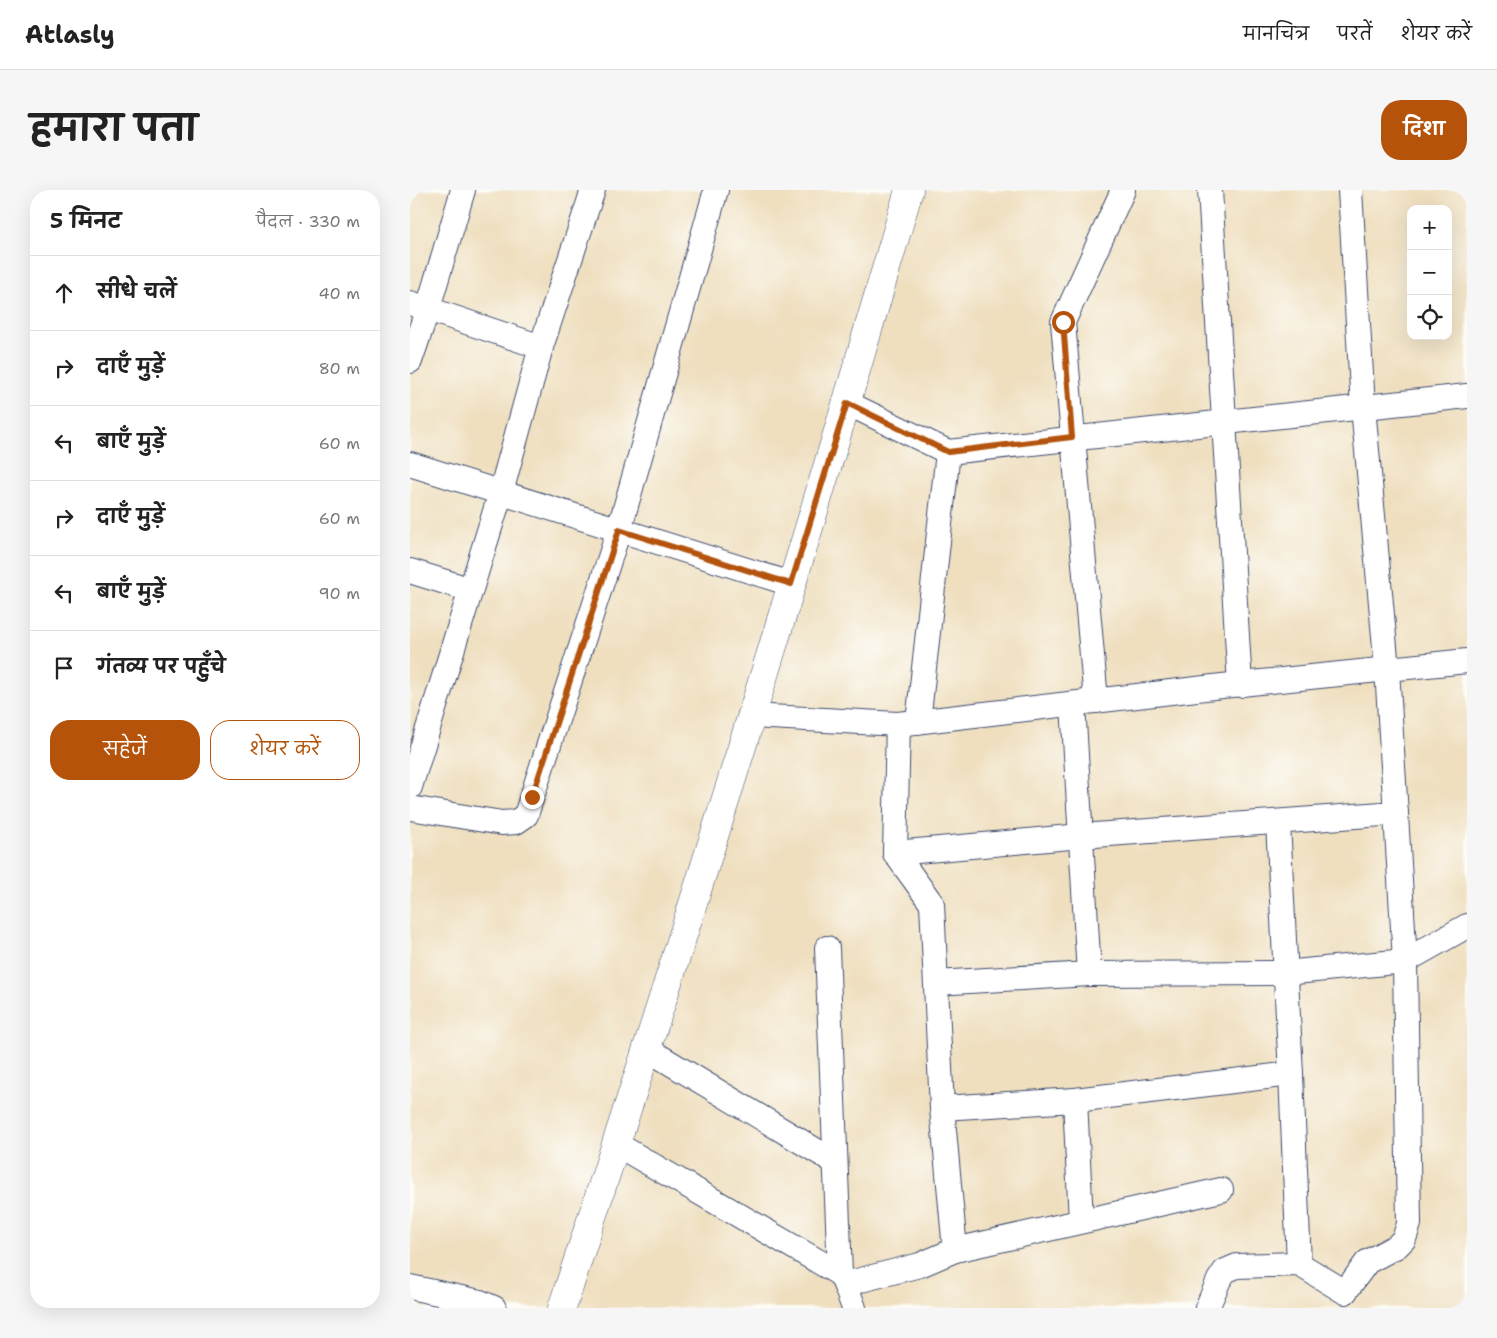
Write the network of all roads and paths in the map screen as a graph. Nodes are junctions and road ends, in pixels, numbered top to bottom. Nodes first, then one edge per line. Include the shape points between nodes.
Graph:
1 (463, 190) edge
2 (593, 190) edge
3 (716, 190) edge
4 (909, 190) edge
5 (1123, 190) edge
6 (1210, 190) edge
7 (1350, 190) edge
8 (419, 306) edge
9 (541, 348) junction
10 (410, 361) edge
11 (1467, 396) edge
12 (847, 403) junction
13 (1363, 408) junction
14 (1223, 422) junction
15 (1072, 437) junction
16 (948, 452) junction
17 (410, 464) edge
18 (501, 492) junction
19 (619, 530) junction
20 (410, 571) edge
21 (791, 584) junction
22 (471, 590) junction
23 (1467, 661) edge
24 (1387, 669) junction
25 (1240, 685) junction
26 (1084, 703) junction
27 (750, 716) junction
28 (908, 723) junction
29 (410, 787) edge
30 (410, 808) edge
31 (1396, 813) junction
32 (1278, 822) junction
33 (1081, 836) junction
34 (895, 853) junction
35 (1467, 926) edge
36 (827, 948) dead end
37 (1405, 961) junction
38 (1285, 973) junction
39 (1090, 974) junction
40 (936, 983) junction
41 (647, 1049) junction
42 (1292, 1074) junction
43 (1075, 1100) junction
44 (942, 1108) junction
45 (616, 1144) junction
46 (835, 1162) junction
47 (1221, 1190) dead end
48 (1081, 1221) junction
49 (955, 1250) junction
50 (1299, 1264) junction
51 (842, 1279) junction
52 (410, 1286) edge
53 (1344, 1300) edge
54 (494, 1308) edge
55 (562, 1308) edge
56 (854, 1308) edge
57 (1207, 1308) edge

1 - 8 street
2 - 9 street
3 - 19 street
4 - 12 street
5 - 15 street via 1063,322
6 - 14 street
7 - 13 street
8 - 9 street
8 - 10 street
9 - 18 street
11 - 13 street
12 - 16 street
12 - 21 street
13 - 14 street
13 - 24 street
14 - 15 street
14 - 25 street
15 - 16 street
15 - 26 street
16 - 28 street
17 - 18 street
18 - 19 street
18 - 22 street
19 - 21 street
19 - 30 street via 526,815 516,822 502,823
20 - 22 street
21 - 27 street
22 - 29 street
23 - 24 street
24 - 25 street
24 - 31 street
25 - 26 street
26 - 28 street
26 - 33 street
27 - 28 street
27 - 41 street
28 - 34 street
31 - 32 street
31 - 37 street
32 - 33 street
32 - 38 street
33 - 34 street
33 - 39 street
34 - 40 street via 932,904
35 - 37 street
36 - 46 street
37 - 38 street
37 - 53 street via 1409,1224 1404,1239 1397,1246 1367,1262
38 - 39 street
38 - 42 street
39 - 40 street
40 - 44 street
41 - 45 street
41 - 46 street
42 - 43 street
42 - 50 street
43 - 44 street
43 - 48 street
44 - 49 street
45 - 51 street
45 - 55 street
46 - 51 street
47 - 48 street
48 - 49 street
49 - 51 street via 920,1265
50 - 53 street
50 - 57 street via 1237,1266 1225,1271
51 - 56 street
52 - 54 street

